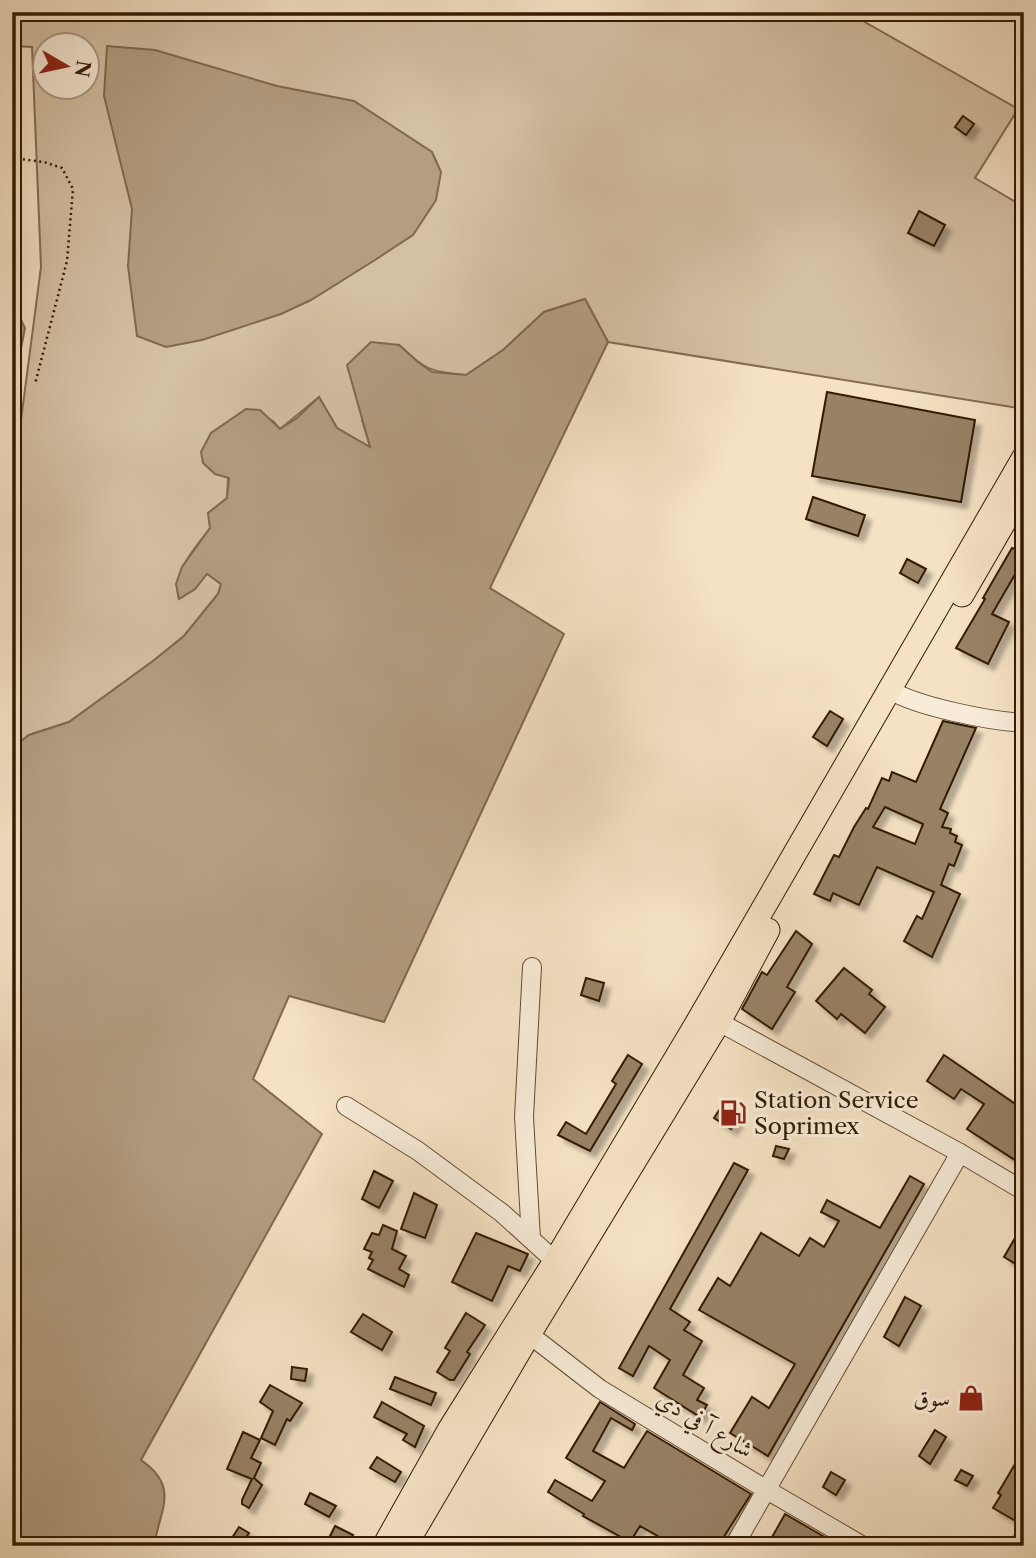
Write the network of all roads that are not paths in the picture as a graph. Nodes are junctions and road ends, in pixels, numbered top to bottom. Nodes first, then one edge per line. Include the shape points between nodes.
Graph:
1 (1024, 457) edge
2 (1024, 488) edge
3 (895, 694) junction
4 (1024, 723) edge
5 (532, 967) dead end
6 (719, 1022) junction
7 (346, 1106) dead end
8 (960, 1153) junction
9 (1024, 1191) edge
10 (531, 1239) junction
11 (555, 1261) junction
12 (522, 1328) junction
13 (767, 1490) junction
14 (384, 1546) edge
15 (405, 1546) edge
16 (734, 1546) edge
17 (863, 1546) edge

1 - 3 main road
2 - 3 main road
3 - 4 street via 963,714
3 - 6 main road
3 - 11 main road
5 - 10 street via 524,1117
6 - 8 street
6 - 12 main road
7 - 10 street via 418,1151
8 - 9 street
8 - 13 street
10 - 11 street
11 - 12 main road
12 - 13 street, شارع آ في دي via 600,1389
12 - 14 main road via 449,1430
12 - 15 main road
13 - 16 street
13 - 17 street, شارع آ في دي

